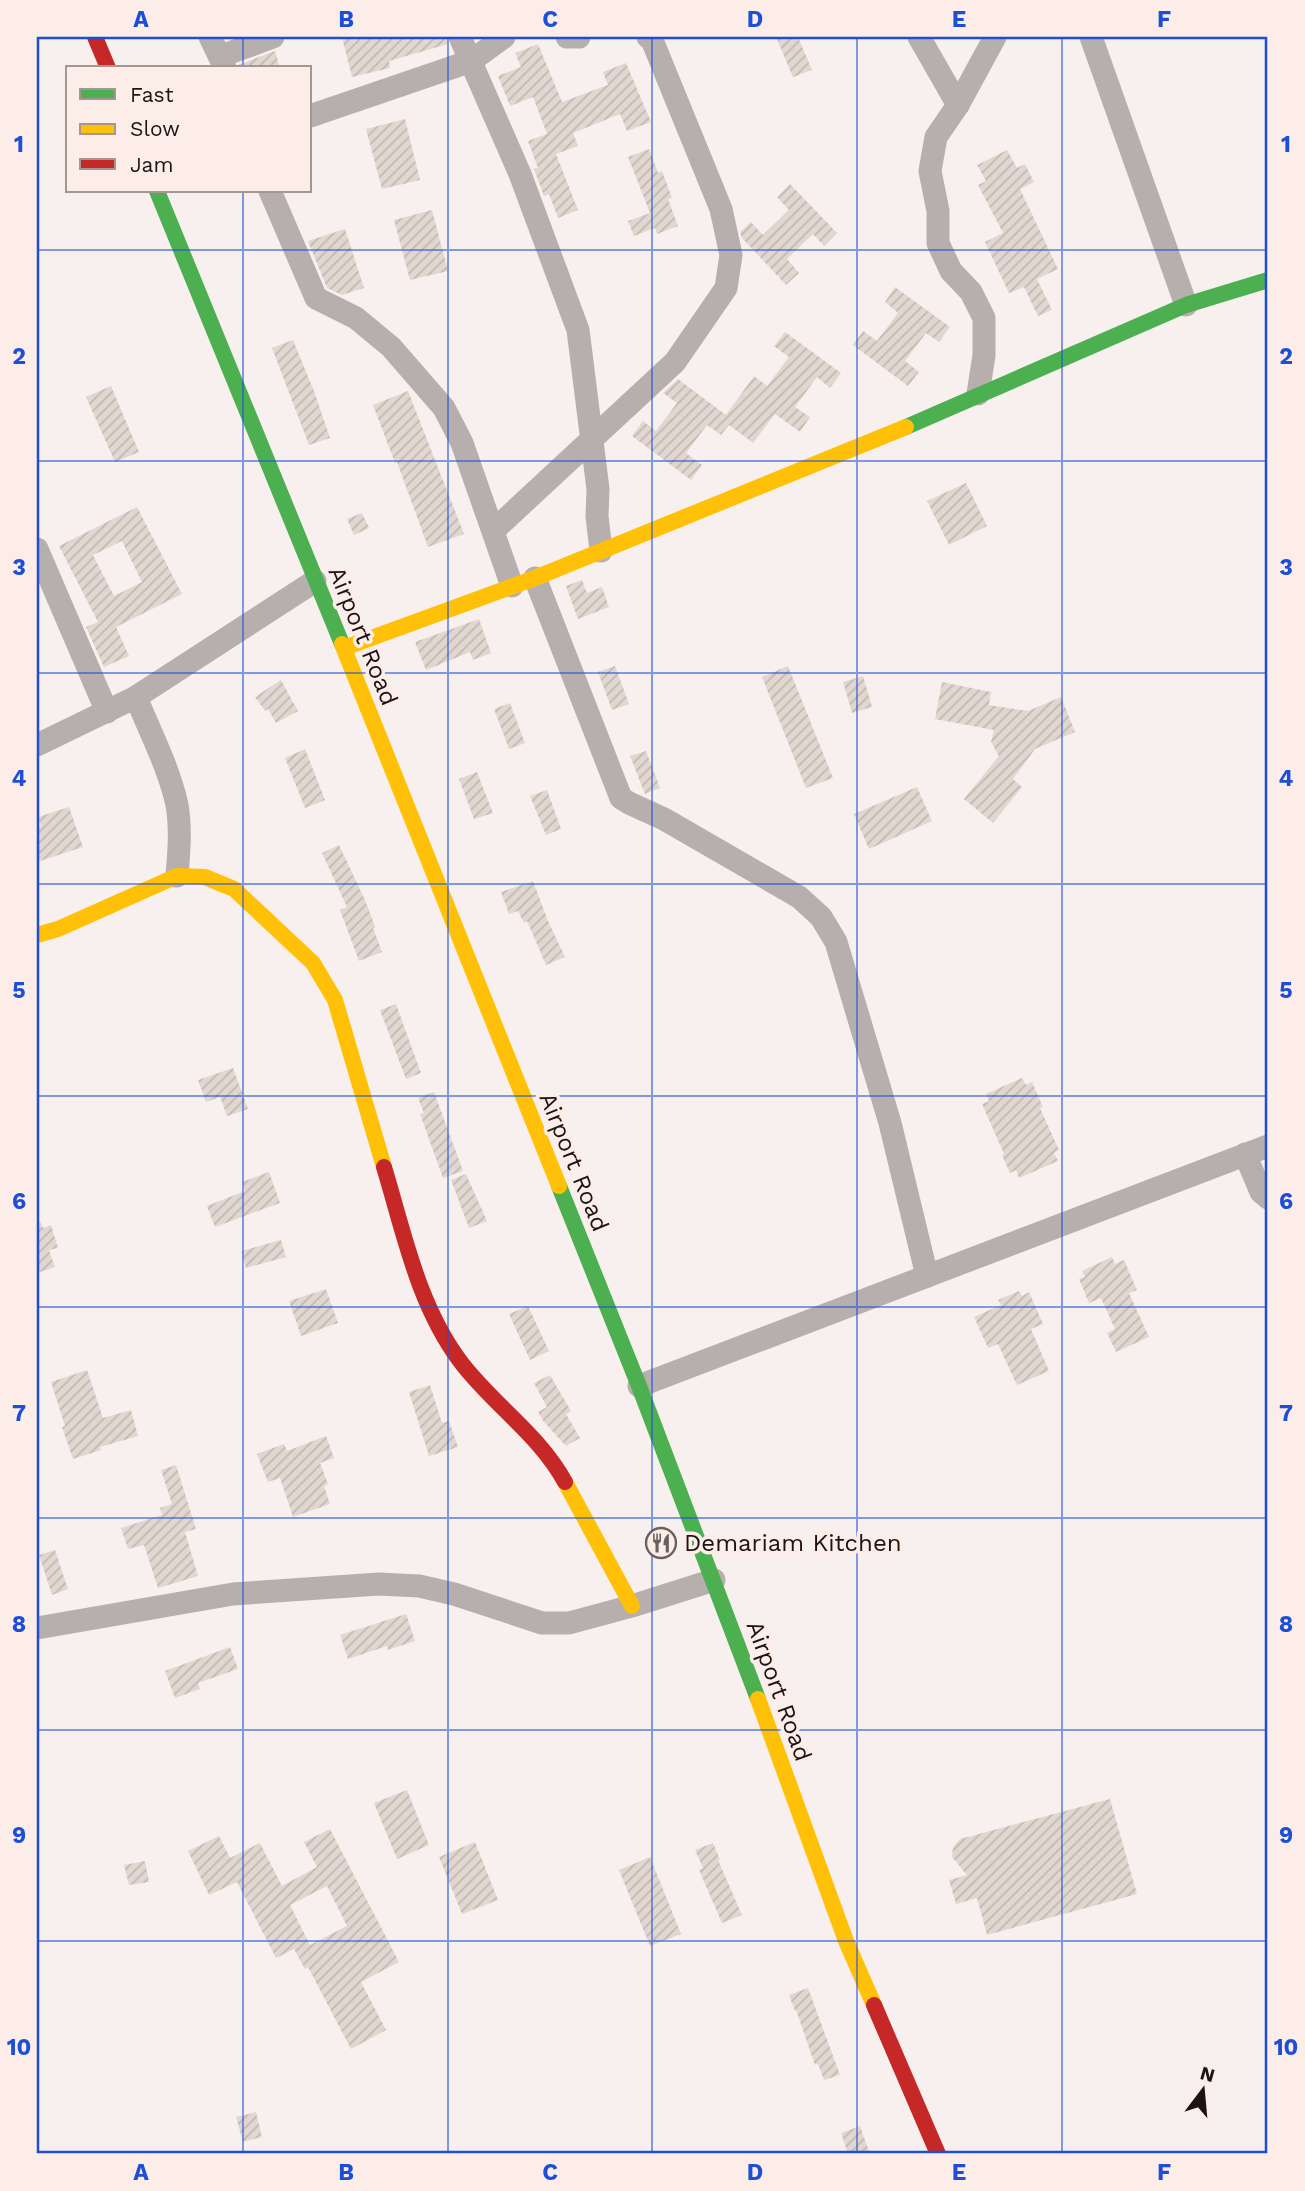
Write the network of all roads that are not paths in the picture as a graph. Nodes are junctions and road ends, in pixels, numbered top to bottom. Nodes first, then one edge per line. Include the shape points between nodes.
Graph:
1 (95, 37) edge
2 (273, 37) edge
3 (460, 37) edge
4 (504, 37) edge
5 (566, 37) edge
6 (579, 37) edge
7 (648, 37) edge
8 (919, 37) edge
9 (995, 37) edge
10 (1091, 37) edge
11 (219, 54) edge
12 (471, 61) junction
13 (107, 66) edge
14 (958, 105) junction
15 (312, 115) edge
16 (157, 192) edge
17 (270, 192) edge
18 (1268, 280) edge
19 (1186, 305) junction
20 (978, 394) junction
21 (591, 438) junction
22 (494, 530) junction
23 (37, 548) edge
24 (601, 551) junction
25 (535, 578) junction
26 (316, 581) junction
27 (512, 586) junction
28 (344, 648) junction
29 (136, 697) junction
30 (107, 712) junction
31 (37, 745) edge
32 (177, 876) junction
33 (37, 935) edge
34 (1268, 1146) edge
35 (1245, 1154) junction
36 (1268, 1198) edge
37 (927, 1276) junction
38 (639, 1386) junction
39 (714, 1580) junction
40 (632, 1606) junction
41 (37, 1628) edge
42 (938, 2154) edge

1 - 13 main road
2 - 11 street
3 - 12 street
4 - 12 street
5 - 6 street
7 - 21 street via 721,209 731,255 726,288 675,362
8 - 14 street
9 - 14 street
10 - 19 street
12 - 15 street
12 - 21 street via 520,174 578,330
14 - 20 street via 936,137 930,171 938,211 938,243 951,271 971,292 984,318
16 - 26 main road, Airport Road
17 - 22 street via 316,298 356,318 391,347 444,408
18 - 19 main road
19 - 20 main road
20 - 24 main road
21 - 22 street
21 - 24 street
22 - 27 street
23 - 30 street
24 - 25 main road
25 - 27 main road
25 - 37 street via 621,798 799,897 821,917 836,943 890,1123
26 - 28 main road, Airport Road
26 - 29 street
27 - 28 main road
28 - 38 main road, Airport Road
29 - 30 street
29 - 32 street via 177,807
30 - 31 street
32 - 33 main road
32 - 40 main road via 205,877 234,890 313,963 335,1000 431,1314 449,1346 480,1384 554,1462
34 - 35 street
35 - 36 street
35 - 37 street
37 - 38 street
38 - 39 main road, Airport Road
39 - 40 street
39 - 42 main road, Airport Road via 846,1941
40 - 41 street via 569,1623 542,1623 454,1594 379,1584 233,1594

